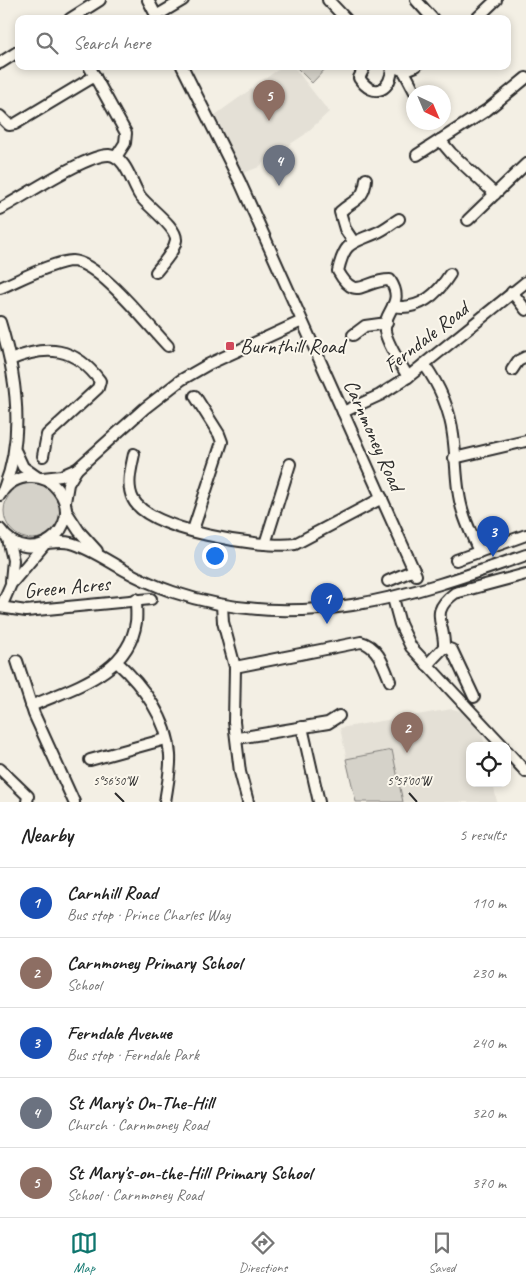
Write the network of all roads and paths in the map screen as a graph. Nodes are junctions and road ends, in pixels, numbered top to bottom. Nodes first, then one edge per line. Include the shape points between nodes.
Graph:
1 (100, 0) edge
2 (148, 0) edge
3 (183, 0) edge
4 (328, 0) edge
5 (416, 0) edge
6 (496, 0) edge
7 (76, 15) edge
8 (156, 15) edge
9 (160, 15) edge
10 (342, 15) edge
11 (429, 15) edge
12 (480, 15) edge
13 (15, 54) edge
14 (0, 63) edge
15 (91, 70) edge
16 (184, 70) edge
17 (363, 70) edge
18 (392, 70) edge
19 (404, 71) edge
20 (95, 76) junction
21 (526, 78) edge
22 (411, 85) edge
23 (0, 116) edge
24 (440, 140) junction
25 (417, 156) dead end
26 (116, 157) junction
27 (526, 164) edge
28 (366, 179) dead end
29 (496, 194) junction
30 (0, 209) edge
31 (400, 219) dead end
32 (468, 220) dead end
33 (353, 241) junction
34 (156, 272) dead end
35 (450, 274) dead end
36 (526, 282) edge
37 (0, 288) edge
38 (512, 292) junction
39 (393, 306) junction
40 (526, 310) edge
41 (302, 321) junction
42 (0, 322) edge
43 (387, 323) junction
44 (353, 335) dead end
45 (168, 346) dead end
46 (526, 357) edge
47 (10, 360) junction
48 (424, 364) junction
49 (512, 370) dead end
50 (408, 377) junction
51 (195, 396) dead end
52 (343, 412) junction
53 (526, 441) edge
54 (15, 448) junction
55 (134, 454) dead end
56 (43, 456) dead end
57 (454, 458) junction
58 (290, 464) dead end
59 (78, 469) junction
60 (38, 477) junction
61 (1, 493) edge
62 (382, 498) junction
63 (65, 506) junction
64 (193, 530) junction
65 (3, 534) edge
66 (526, 535) edge
67 (46, 544) junction
68 (264, 544) junction
69 (479, 552) junction
70 (526, 555) edge
71 (104, 559) junction
72 (456, 560) dead end
73 (526, 574) edge
74 (388, 581) dead end
75 (11, 584) junction
76 (151, 598) dead end
77 (393, 598) junction
78 (136, 599) junction
79 (222, 605) junction
80 (0, 607) edge
81 (444, 646) junction
82 (17, 661) dead end
83 (117, 662) junction
84 (427, 665) junction
85 (235, 667) junction
86 (390, 681) dead end
87 (474, 697) dead end
88 (31, 706) junction
89 (340, 716) dead end
90 (302, 727) junction
91 (238, 738) junction
92 (166, 739) junction
93 (499, 742) edge
94 (511, 755) edge
95 (90, 760) dead end
96 (0, 769) edge
97 (526, 772) edge
98 (27, 802) edge
99 (74, 802) edge
100 (165, 802) edge
101 (248, 802) edge
102 (319, 802) edge

1 - 7 street
2 - 8 street
3 - 9 street
4 - 10 street
5 - 11 street
6 - 12 street
13 - 14 street
15 - 20 street
16 - 41 street, Carnmoney Road via 240,182
17 - 18 street via 359,78 366,88 379,90 388,85
19 - 22 street
20 - 23 street via 15,124 9,125
20 - 26 street via 126,133 125,143
21 - 24 street via 488,110
24 - 25 street
24 - 29 street
26 - 30 street via 101,155 89,159
26 - 34 street via 145,203 173,230 176,239 171,252
27 - 29 street
28 - 33 street via 365,191 357,201 340,212
29 - 32 street
31 - 33 street via 376,233
33 - 39 street via 342,253 338,271 346,284 353,289 378,280 390,280 397,300
35 - 39 street via 442,288 416,305 407,309
36 - 38 street, Ferndale Road
37 - 45 street via 63,262 84,264 101,275
38 - 40 street
38 - 48 street, Ferndale Road
39 - 43 street
41 - 52 street, Carnmoney Road
41 - 59 street via 180,380
42 - 47 street
43 - 44 street via 365,326
43 - 50 street via 385,332
46 - 49 street via 518,361
47 - 54 street via 15,398
47 - 56 street via 46,349 62,352 75,357 100,380 98,388 47,434
48 - 50 street, Ferndale Road
48 - 57 street via 445,404 453,435
50 - 52 street, Ferndale Road via 380,395
51 - 64 street via 222,442
52 - 62 street, Carnmoney Road
53 - 57 street
54 - 60 street via 18,461
54 - 61 street via 12,468
55 - 64 street via 129,490 138,508 157,519
57 - 69 street via 463,512
58 - 68 street
59 - 60 street via 61,476
59 - 63 street via 68,484
60 - 61 street via 14,481
60 - 63 street via 56,487
62 - 68 street via 295,544
62 - 74 street, Carnmoney Road via 415,572
63 - 67 street via 61,529
63 - 71 street via 79,531
64 - 68 street via 216,538
65 - 67 street via 21,546
65 - 75 street via 13,560
66 - 69 street
67 - 71 street via 71,543
67 - 75 street
69 - 72 street
70 - 77 street
71 - 79 street via 167,590
73 - 81 street via 455,593 446,599 439,616
75 - 80 street
76 - 78 street, Green Acres
77 - 79 street via 328,610 296,612
77 - 84 street via 405,636
78 - 80 street, Green Acres via 26,611
78 - 83 street, Green Acres via 136,624
79 - 85 street via 223,622
81 - 84 street
81 - 87 street via 456,656
82 - 88 street
83 - 88 street, Green Acres via 104,672
83 - 92 street via 152,703
84 - 93 street
85 - 86 street via 361,642 368,644 382,659
85 - 91 street via 234,722
88 - 99 street
89 - 90 street
90 - 91 street
90 - 102 street
91 - 101 street via 240,772
92 - 95 street
92 - 100 street via 170,755
94 - 97 street
96 - 98 street via 20,786 28,796

